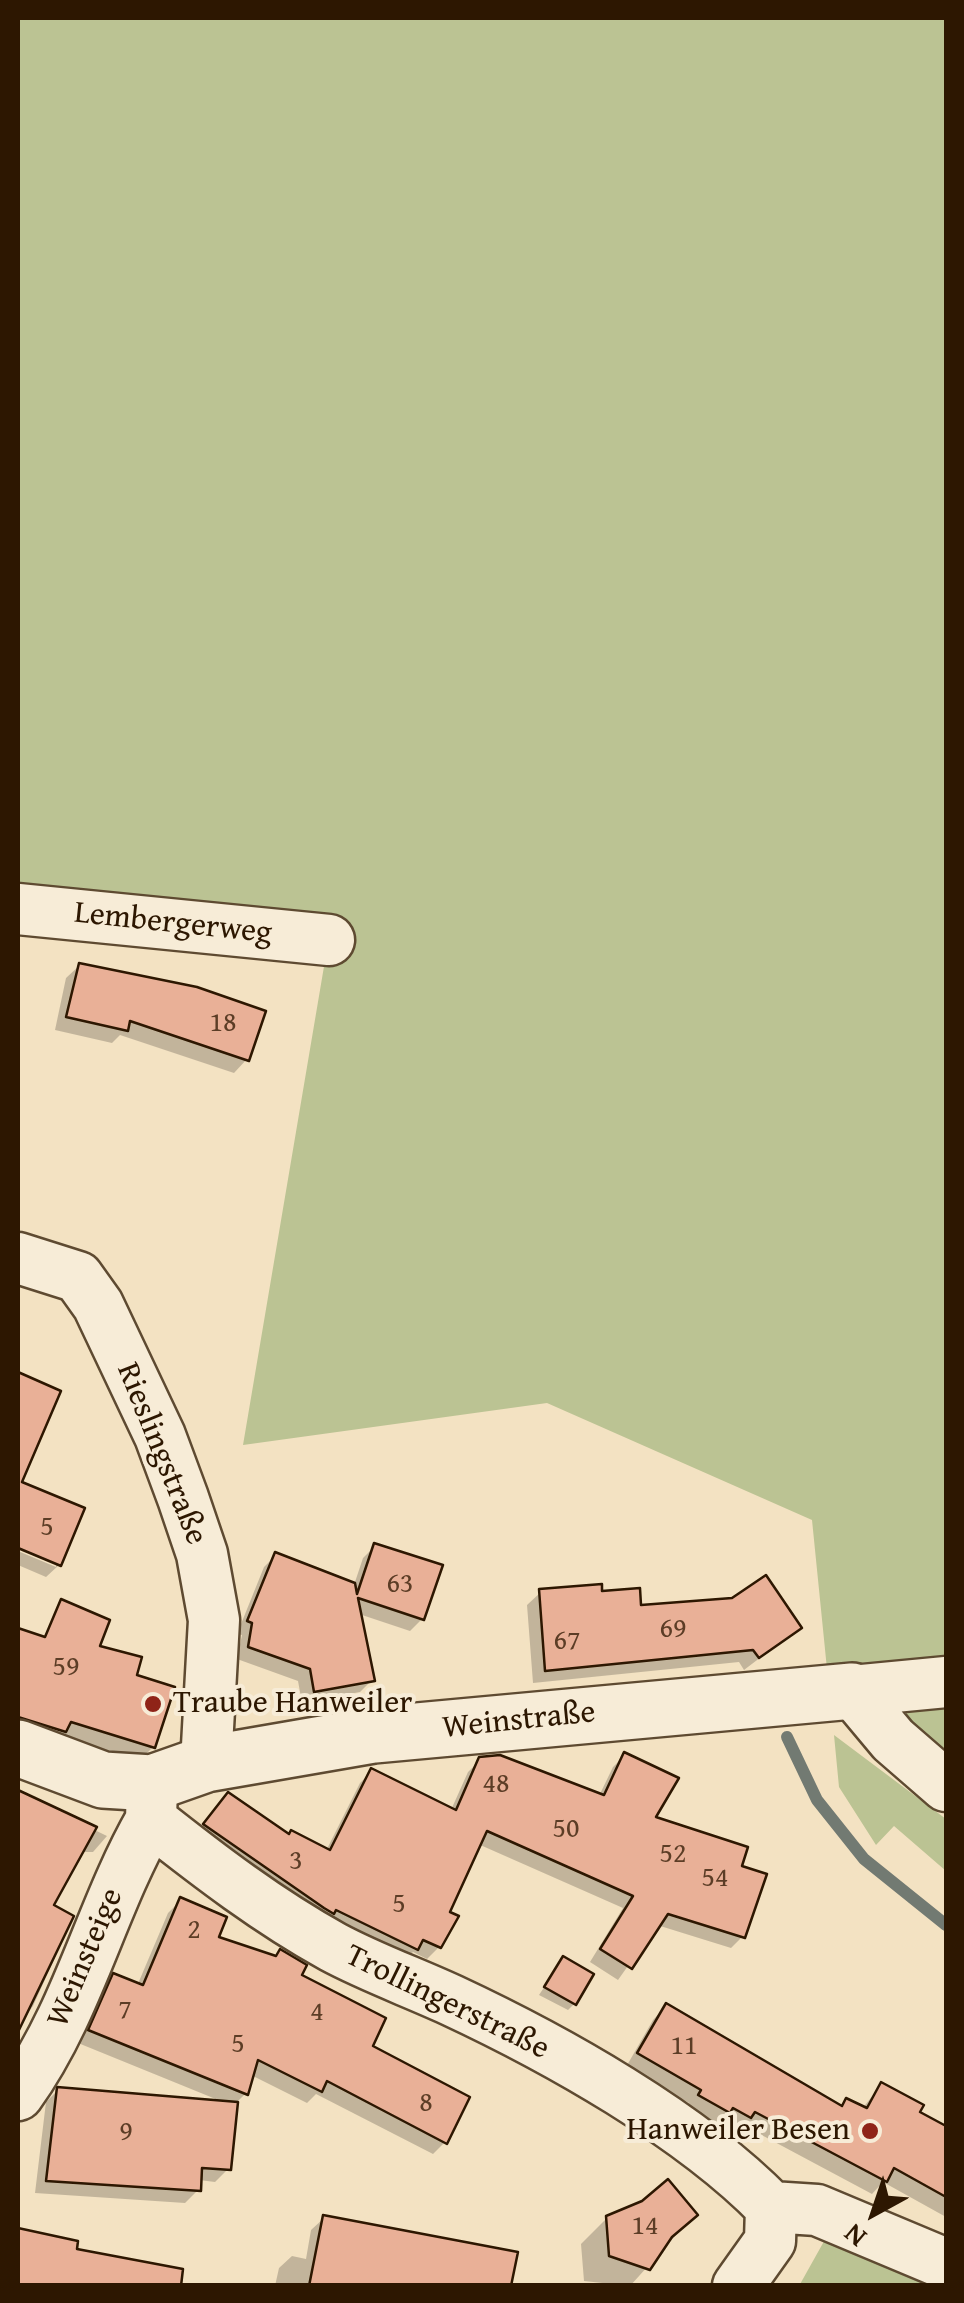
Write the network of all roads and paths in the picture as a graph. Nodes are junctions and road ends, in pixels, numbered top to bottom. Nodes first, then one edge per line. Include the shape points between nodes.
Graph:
1 (18, 909) edge
2 (329, 940) dead end
3 (18, 1258) edge
4 (946, 1682) edge
5 (852, 1691) junction
6 (18, 1748) edge
7 (206, 1764) junction
8 (946, 1786) edge
9 (151, 1801) junction
10 (18, 2095) edge
11 (770, 2207) junction
12 (946, 2264) edge
13 (738, 2286) edge

1 - 2 street, Lembergerweg
3 - 7 street, Rieslingstraße via 78,1278 98,1305 183,1498 214,1620
4 - 5 street
5 - 7 street, Weinstraße via 374,1735
5 - 8 street
6 - 9 street, Weinstraße
7 - 9 street, Weinstraße
9 - 10 street, Weinsteige via 87,1969
9 - 11 street, Trollingerstraße via 215,1871 335,1948 504,2027 699,2143
11 - 12 street via 817,2210
11 - 13 street via 770,2241

